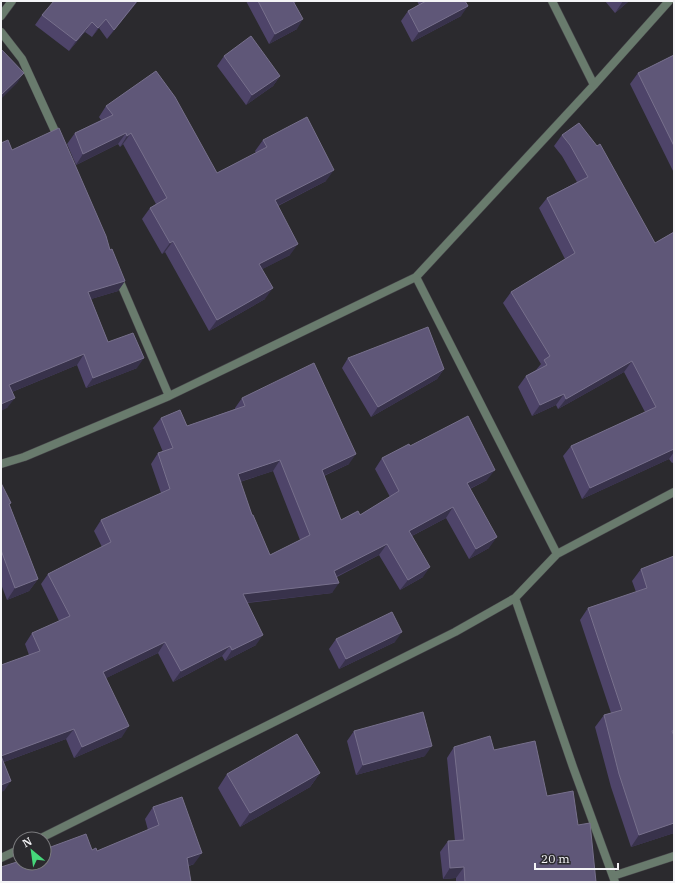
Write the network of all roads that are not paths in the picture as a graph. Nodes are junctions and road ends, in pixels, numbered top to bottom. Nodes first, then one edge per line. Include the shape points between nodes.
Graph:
1 (12, 1) edge
2 (552, 1) edge
3 (669, 1) edge
4 (1, 16) edge
5 (1, 32) edge
6 (594, 85) junction
7 (63, 149) edge
8 (116, 272) edge
9 (416, 277) junction
10 (169, 396) junction
11 (1, 464) edge
12 (674, 492) edge
13 (558, 554) junction
14 (515, 598) junction
15 (52, 833) edge
16 (12, 852) edge
17 (674, 856) edge
18 (1, 858) edge
19 (614, 879) edge

1 - 4 street
2 - 6 street
3 - 6 street
5 - 7 street via 22,59
6 - 9 street
8 - 10 street
9 - 10 street
9 - 13 street
10 - 11 street via 24,457
12 - 13 street
13 - 14 street
14 - 15 street via 455,632
14 - 19 street
16 - 18 street
17 - 19 street

